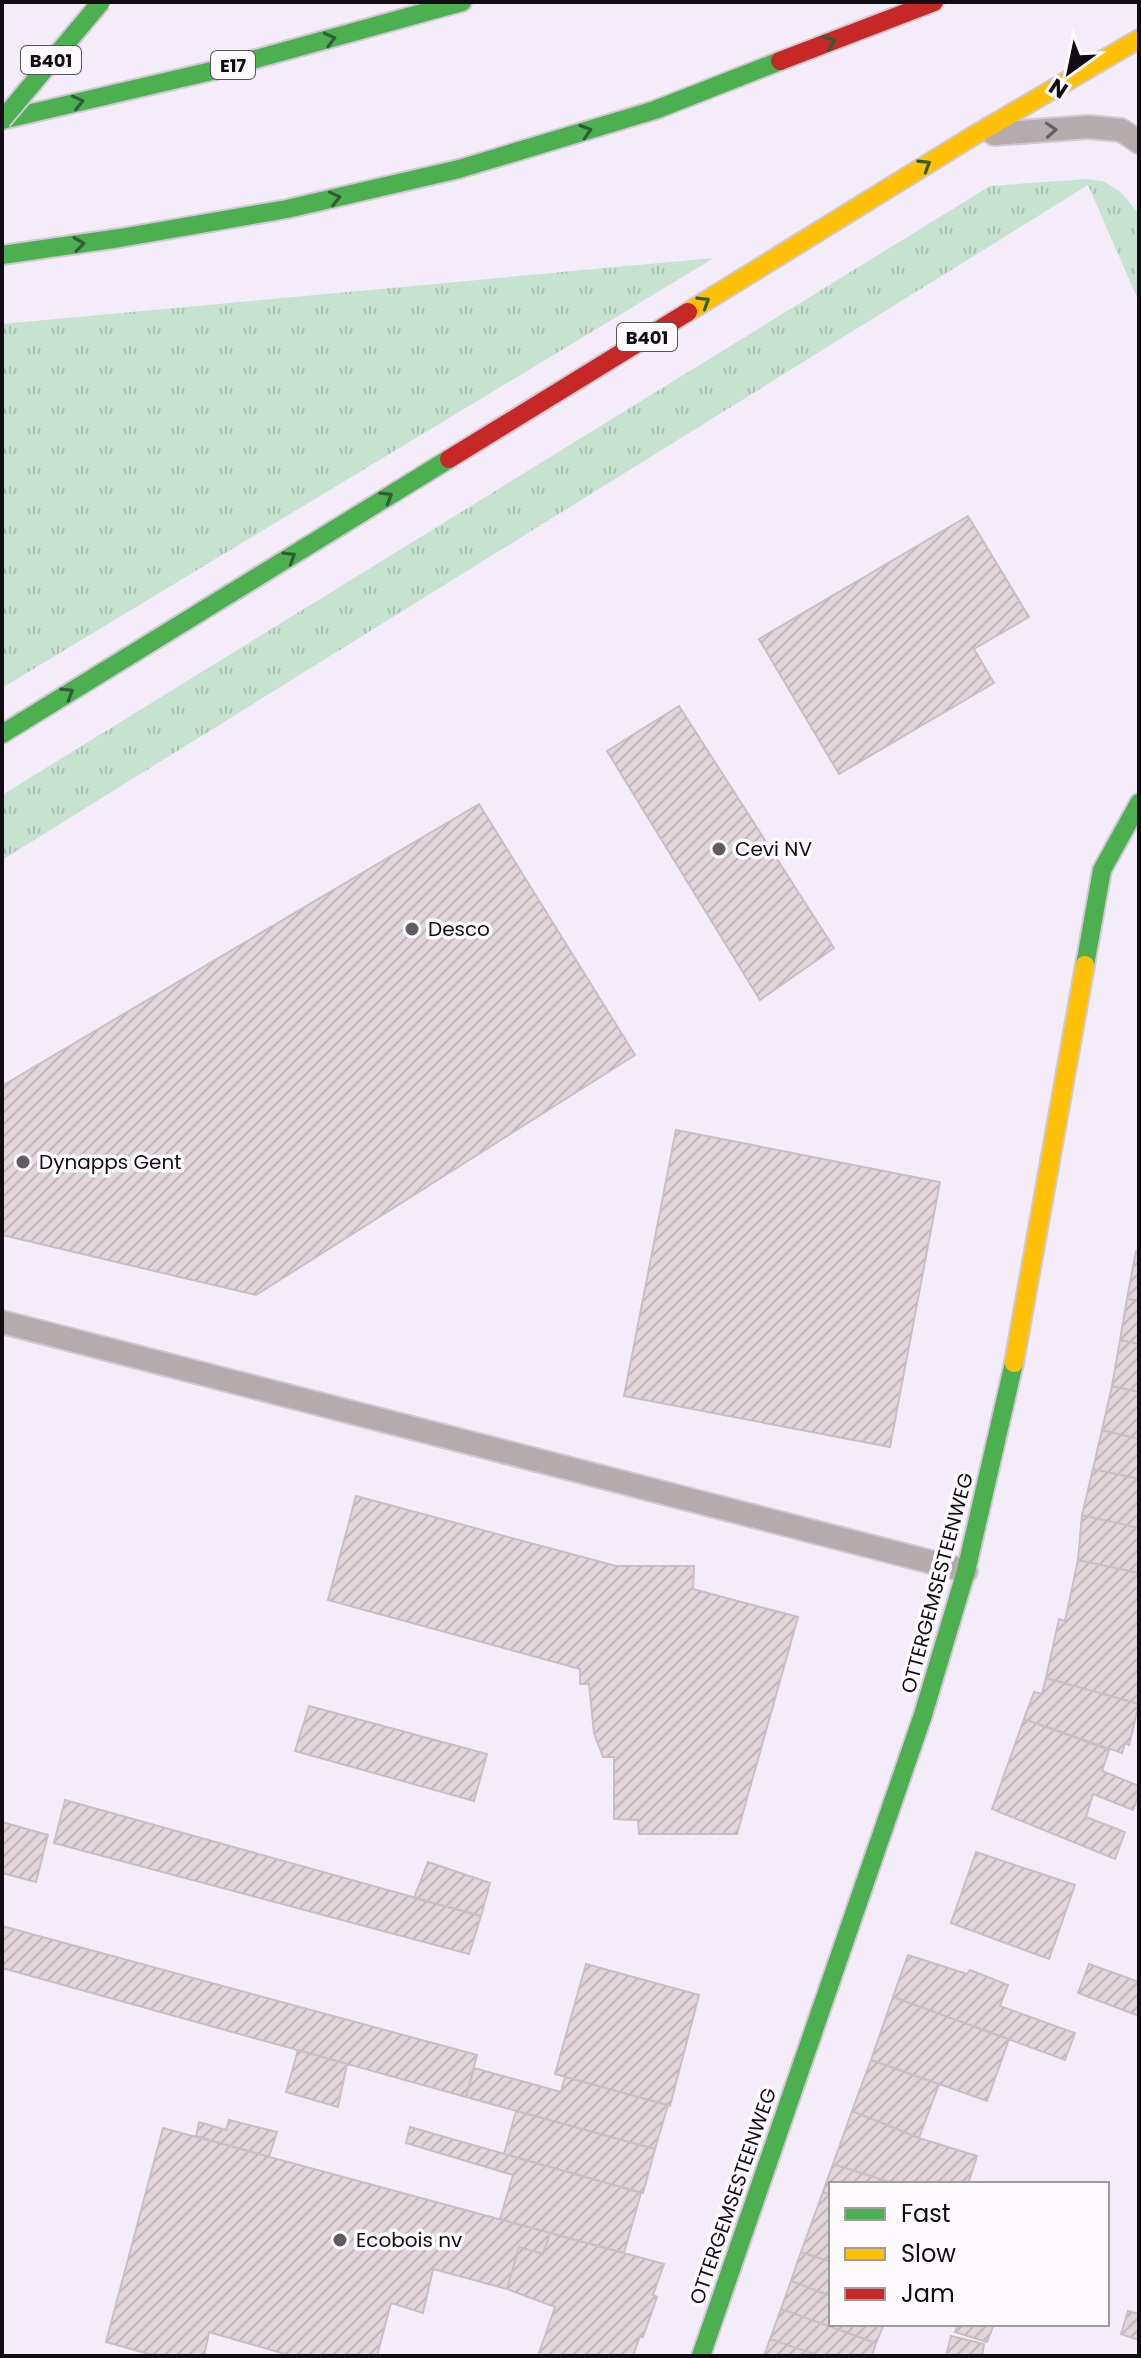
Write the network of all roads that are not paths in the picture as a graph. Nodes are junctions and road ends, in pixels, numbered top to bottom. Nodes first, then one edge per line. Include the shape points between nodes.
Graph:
1 (101, 2) edge
2 (462, 2) edge
3 (934, 2) edge
4 (1139, 39) edge
5 (2, 120) edge
6 (973, 136) junction
7 (1139, 142) edge
8 (2, 255) edge
9 (2, 734) edge
10 (1139, 803) edge
11 (2, 1322) edge
12 (966, 1571) junction
13 (701, 2356) edge

1 - 5 main road, B401, bridge
5 -> 2 main road, E17 via 216,70
8 -> 3 main road via 287,209 459,169 655,110
4 - 6 main road, B401
6 -> 7 lane via 1088,127 1121,130
9 -> 6 main road, B401
10 - 12 main road, OTTERGEMSESTEENWEG via 1102,870 1020,1339
11 - 12 lane
12 - 13 main road, OTTERGEMSESTEENWEG via 923,1715

